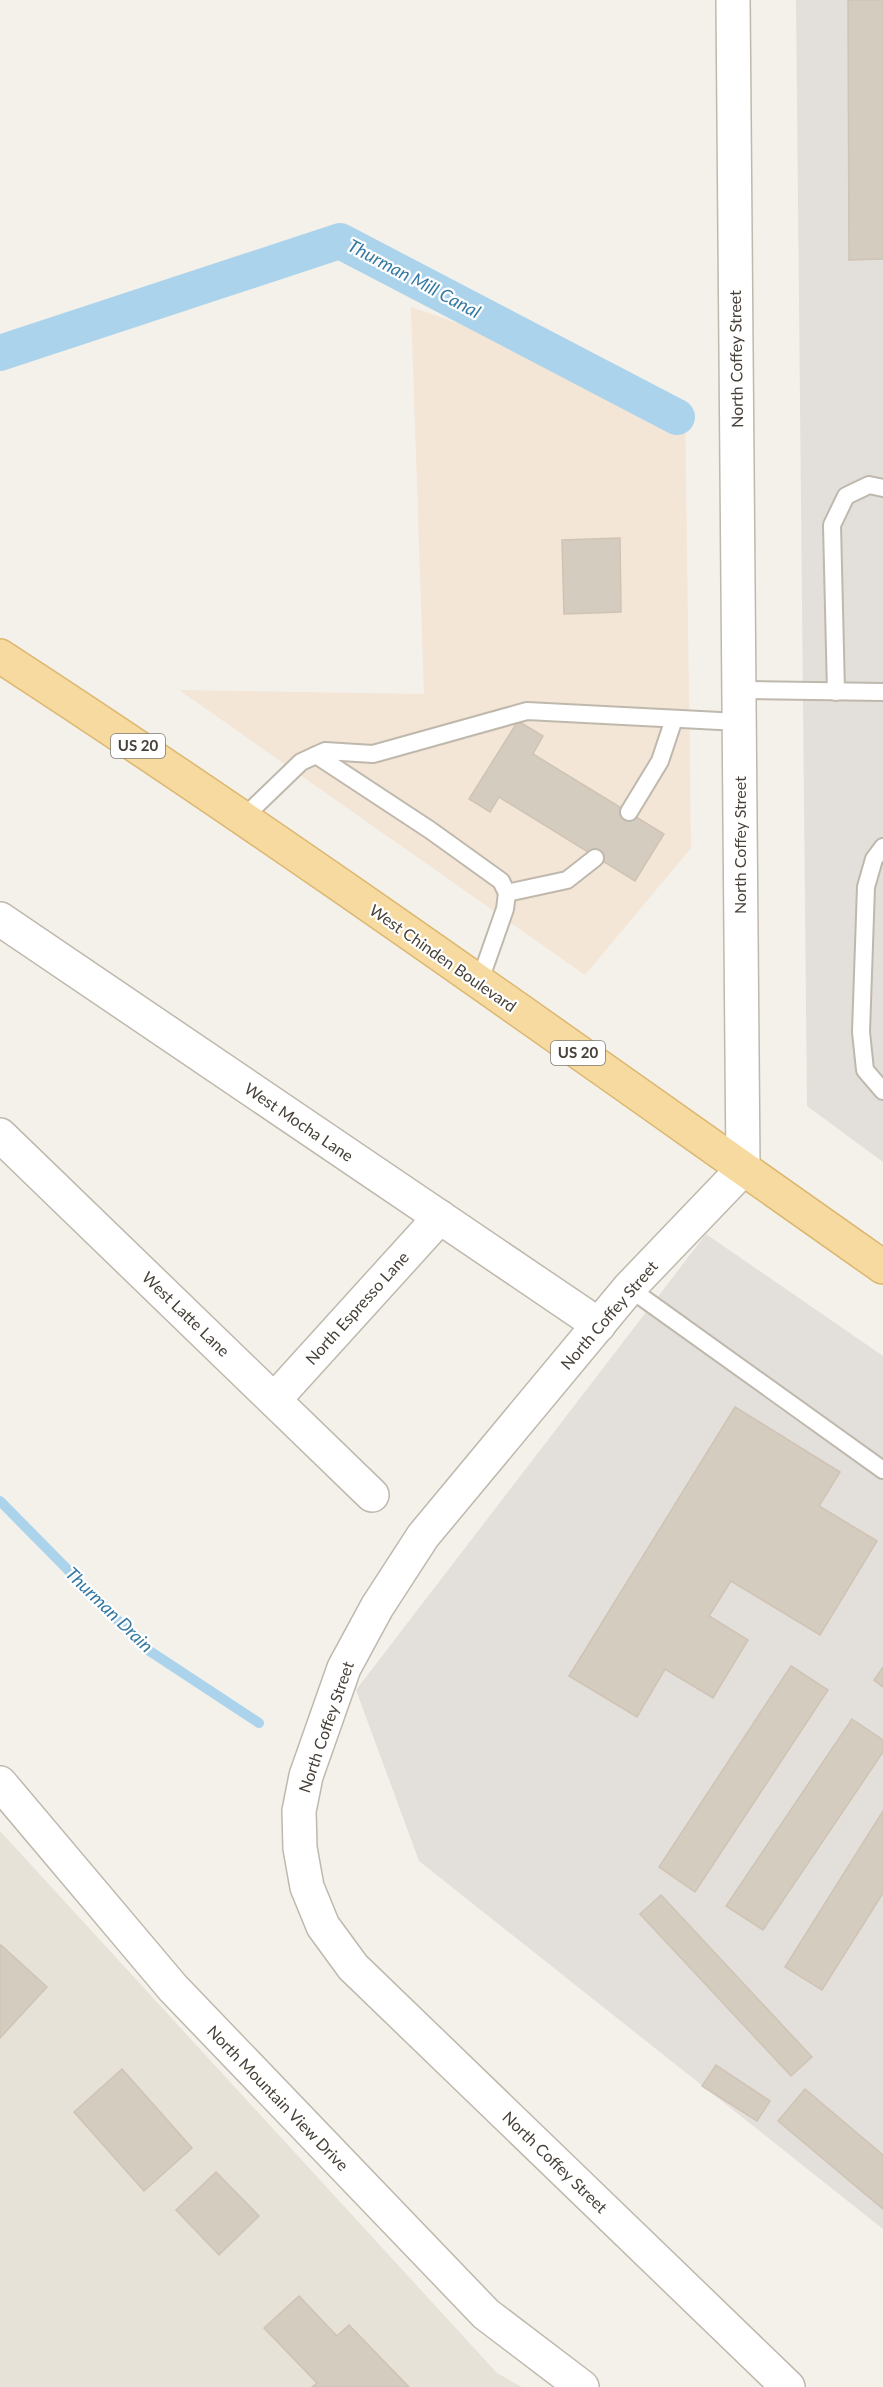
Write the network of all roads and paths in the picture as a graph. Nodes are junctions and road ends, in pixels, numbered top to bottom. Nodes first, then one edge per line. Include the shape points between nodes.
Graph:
1 (733, 0) edge
2 (883, 488) edge
3 (0, 656) edge
4 (739, 690) junction
5 (836, 692) junction
6 (883, 692) edge
7 (674, 719) junction
8 (739, 722) junction
9 (316, 755) junction
10 (629, 813) dead end
11 (243, 818) junction
12 (883, 846) edge
13 (596, 858) dead end
14 (507, 893) junction
15 (0, 919) edge
16 (478, 983) junction
17 (883, 1091) edge
18 (0, 1135) edge
19 (743, 1168) junction
20 (440, 1217) junction
21 (883, 1267) edge
22 (629, 1288) junction
23 (599, 1325) junction
24 (274, 1400) junction
25 (883, 1470) edge
26 (372, 1495) dead end
27 (0, 1782) edge
28 (582, 2387) edge
29 (788, 2387) edge

1 - 4 street, North Coffey Street
2 - 5 lane via 870,485 846,496 832,525
3 - 11 main road, West Chinden Boulevard / US 20
4 - 5 lane
4 - 8 street, North Coffey Street
5 - 6 lane
7 - 8 lane
7 - 9 lane via 527,711 373,754 325,751
7 - 10 lane via 660,760
8 - 19 street, North Coffey Street
9 - 11 lane via 301,762
9 - 14 lane via 469,857 501,881
11 - 16 main road, West Chinden Boulevard / US 20
12 - 17 lane via 874,859 866,887 861,1032 865,1070
13 - 14 lane via 567,880
14 - 16 lane
15 - 20 street, West Mocha Lane
16 - 19 main road, West Chinden Boulevard / US 20
18 - 24 street, West Latte Lane
19 - 21 main road, West Chinden Boulevard / US 20
19 - 22 street, North Coffey Street
20 - 23 street, West Mocha Lane
20 - 24 street, North Espresso Lane
22 - 23 street, North Coffey Street
22 - 25 lane
23 - 29 street, North Coffey Street via 423,1536 377,1606 344,1668 306,1776 299,1811 300,1848 307,1887 323,1926 353,1967
24 - 26 street, West Latte Lane
27 - 28 street, North Mountain View Drive via 173,1988 486,2314

